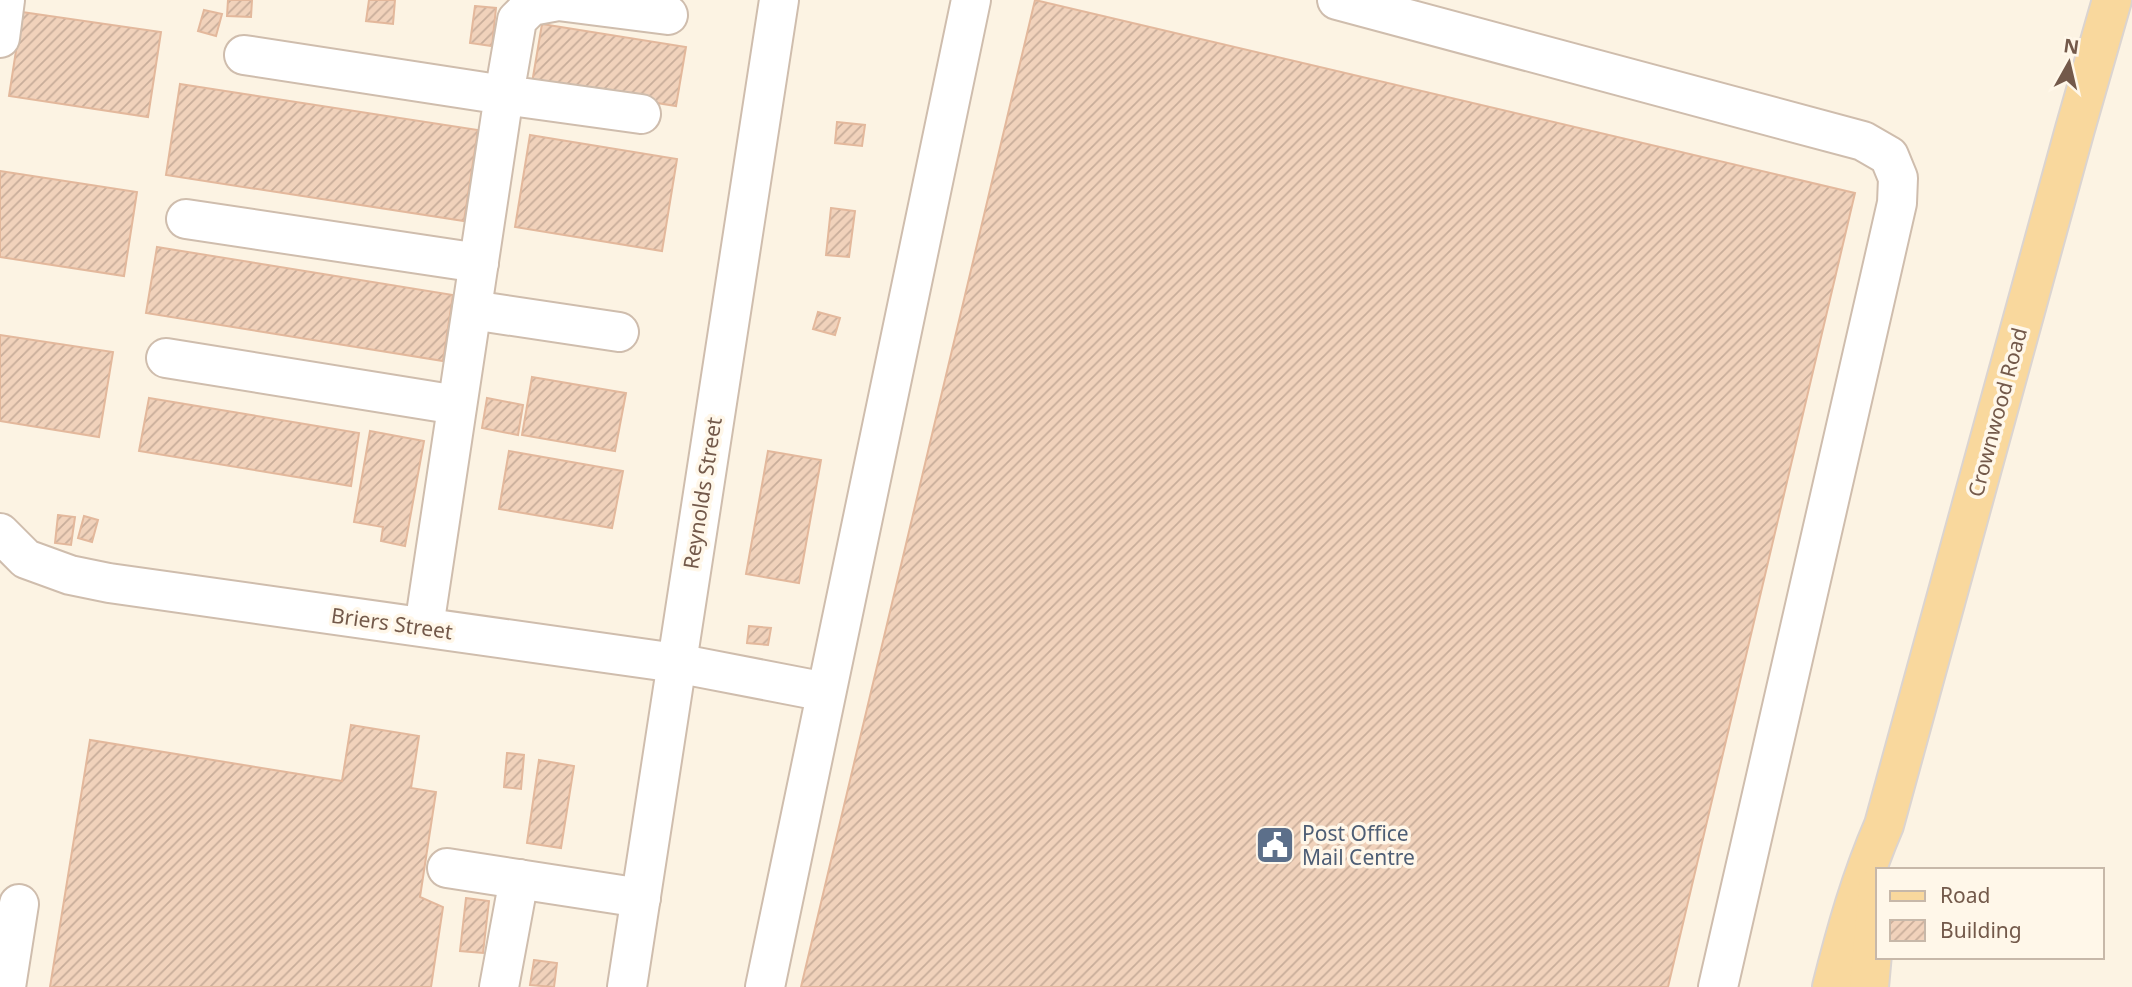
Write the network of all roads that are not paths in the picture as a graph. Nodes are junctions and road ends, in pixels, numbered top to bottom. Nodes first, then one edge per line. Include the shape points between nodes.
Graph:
1 (5, 0) edge
2 (779, 0) edge
3 (971, 0) edge
4 (1337, 0) edge
5 (2112, 0) edge
6 (667, 15) dead end
7 (0, 38) edge
8 (244, 55) dead end
9 (504, 95) junction
10 (641, 114) dead end
11 (186, 219) dead end
12 (479, 263) junction
13 (471, 310) junction
14 (619, 332) dead end
15 (166, 358) dead end
16 (457, 405) junction
17 (0, 533) edge
18 (424, 627) junction
19 (676, 663) junction
20 (826, 692) junction
21 (1884, 825) junction
22 (447, 868) dead end
23 (1880, 868) edge
24 (519, 880) junction
25 (641, 898) junction
26 (19, 904) dead end
27 (1876, 909) edge
28 (6, 987) edge
29 (499, 987) edge
30 (627, 987) edge
31 (765, 987) edge
32 (1718, 987) edge
33 (1832, 987) edge
34 (1869, 987) edge

1 - 7 street
2 - 19 street, Reynolds Street
3 - 20 street
4 - 32 street via 1863,141 1889,156 1898,178 1897,203
5 - 21 main road, Crownwood Road
6 - 9 street via 558,1 531,6 517,20
8 - 9 street
9 - 10 street
9 - 12 street
11 - 12 street
12 - 13 street
13 - 14 street
13 - 16 street
15 - 16 street
16 - 18 street
17 - 18 street, Briers Street via 26,559 70,575
18 - 19 street, Briers Street
19 - 20 street, Briers Street
19 - 25 street, Reynolds Street
20 - 31 street
21 - 23 main road, Crownwood Road
21 - 33 main road, Crownwood Road via 1863,877
22 - 24 street
24 - 25 street
24 - 29 street
25 - 30 street, Reynolds Street
26 - 28 street
27 - 34 main road

